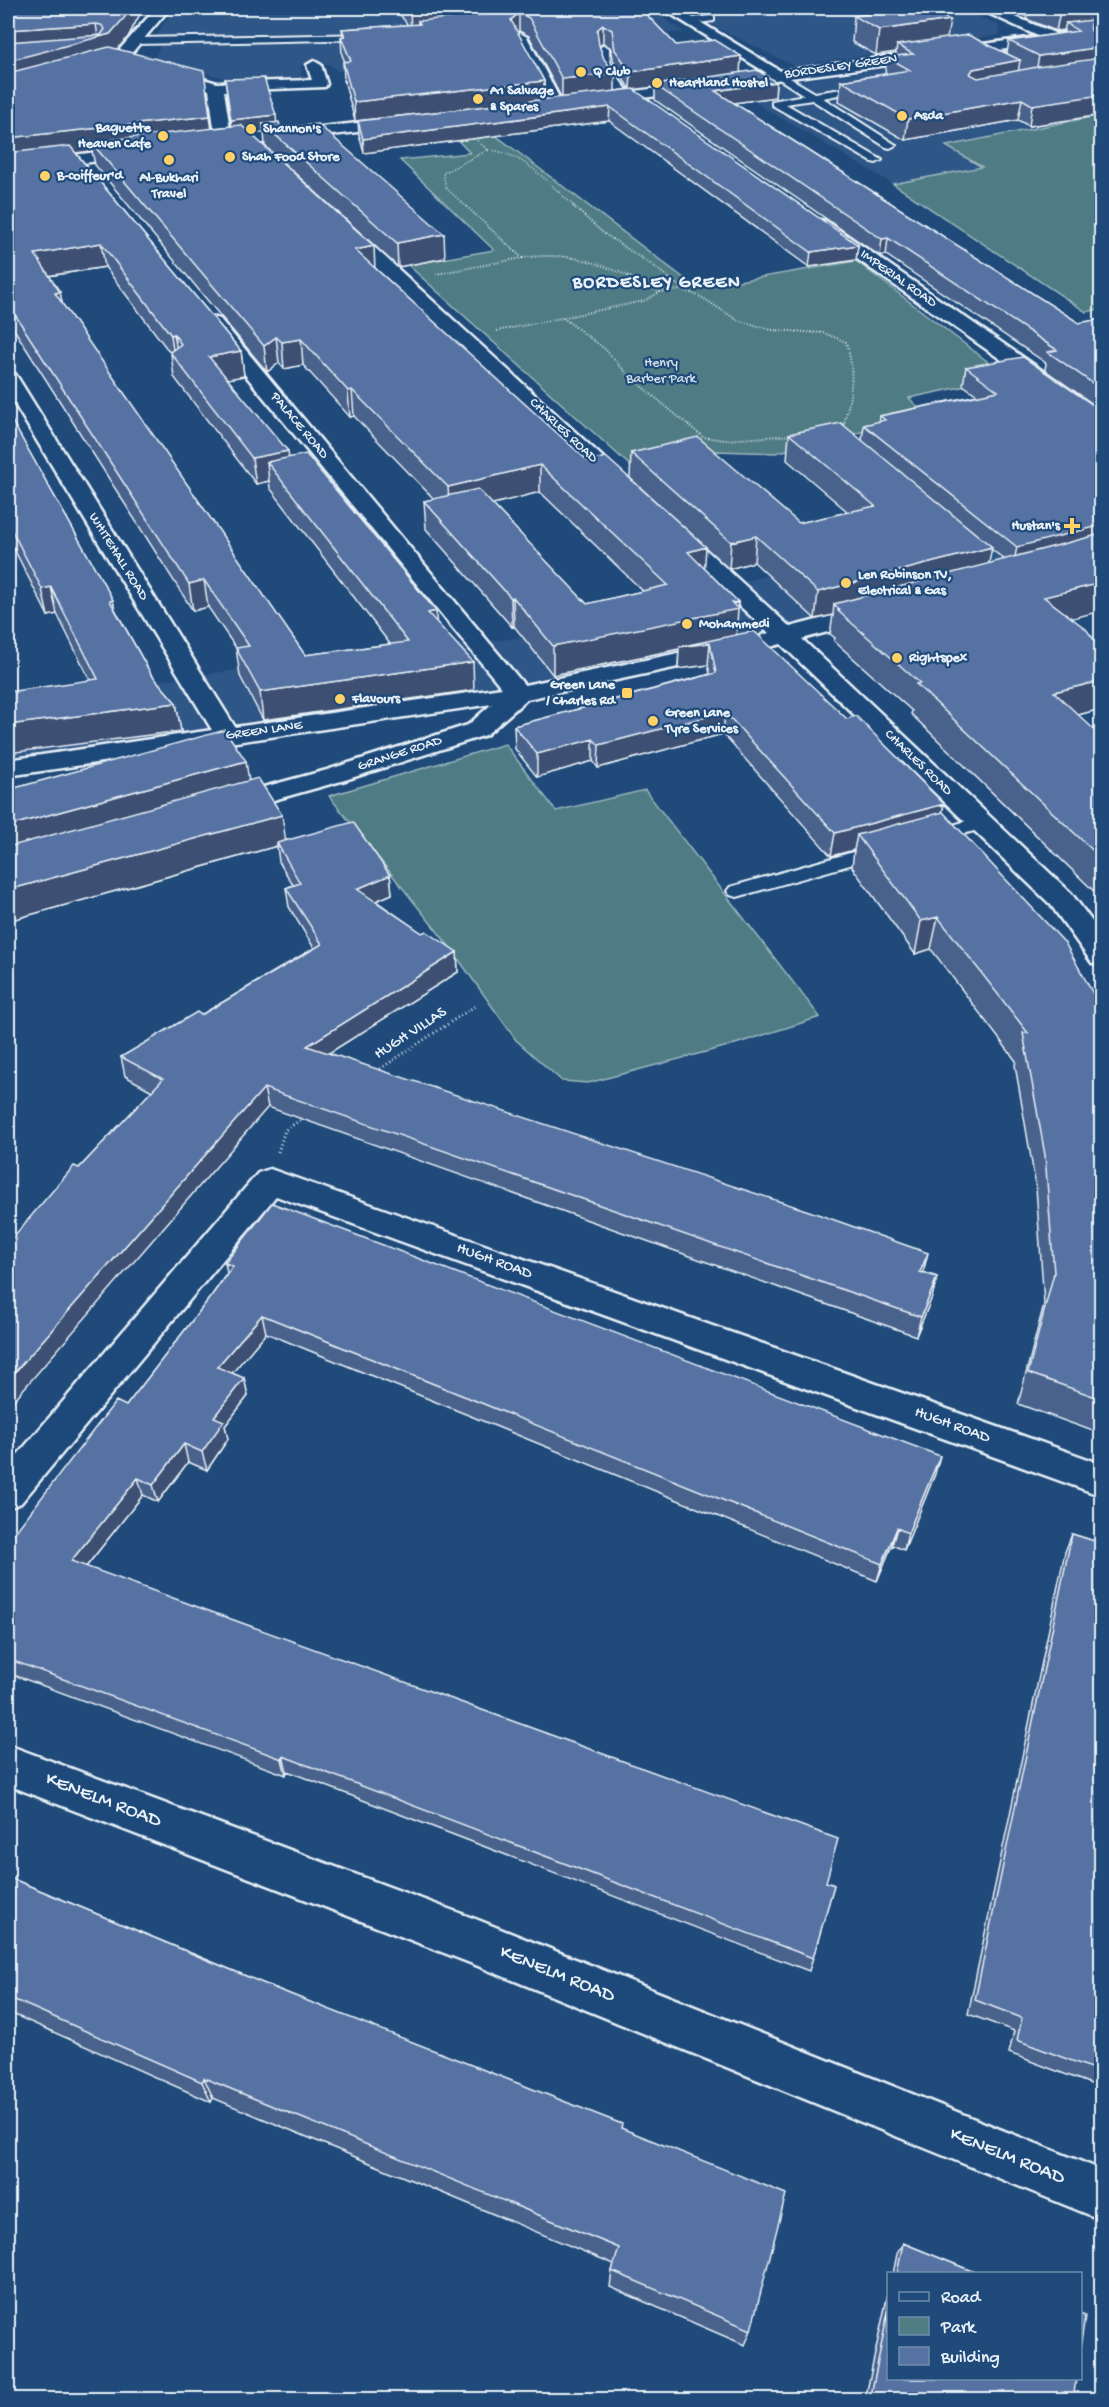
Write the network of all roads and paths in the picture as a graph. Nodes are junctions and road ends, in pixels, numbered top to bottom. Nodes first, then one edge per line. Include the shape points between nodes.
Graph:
1 (163, 8) edge
2 (496, 8) edge
3 (668, 8) edge
4 (675, 8) edge
5 (984, 8) edge
6 (711, 19) dead end
7 (691, 21) junction
8 (474, 29) edge
9 (1101, 32) edge
10 (387, 36) edge
11 (520, 37) edge
12 (1054, 38) junction
13 (136, 41) junction
14 (604, 48) edge
15 (970, 48) junction
16 (991, 59) edge
17 (314, 65) dead end
18 (152, 68) edge
19 (780, 75) junction
20 (870, 86) edge
21 (216, 87) junction
22 (8, 89) edge
23 (632, 96) junction
24 (810, 96) junction
25 (658, 112) edge
26 (452, 118) joint
27 (247, 140) junction
28 (224, 142) junction
29 (891, 145) dead end
30 (194, 146) edge
31 (152, 150) edge
32 (488, 150) junction
33 (78, 159) junction
34 (876, 160) dead end
35 (268, 161) edge
36 (8, 168) edge
37 (93, 178) edge
38 (330, 217) edge
39 (810, 218) edge
40 (522, 258) junction
41 (401, 281) junction
42 (684, 290) junction
43 (660, 292) junction
44 (199, 306) edge
45 (563, 318) junction
46 (464, 338) junction
47 (8, 378) edge
48 (1101, 421) edge
49 (801, 435) edge
50 (840, 438) edge
51 (638, 499) edge
52 (655, 516) edge
53 (896, 606) edge
54 (786, 636) junction
55 (519, 693) junction
56 (228, 736) junction
57 (8, 768) edge
58 (200, 813) edge
59 (981, 823) junction
60 (737, 891) dead end
61 (1101, 956) edge
62 (475, 1006) dead end
63 (375, 1072) edge
64 (315, 1111) edge
65 (270, 1181) junction
66 (1101, 1480) edge
67 (8, 1492) edge
68 (8, 1765) edge
69 (1101, 2195) edge

1 - 13 street
2 - 8 lane via 505,22 502,26
3 - 4 lane
3 - 7 street
5 - 12 street
6 - 7 lane
7 - 19 street
9 - 12 street, BORDESLEY GREEN
10 - 13 lane
11 - 23 street, BORDESLEY GREEN via 552,101 562,105
12 - 15 street, BORDESLEY GREEN
13 - 22 street via 125,61
14 - 23 lane via 603,57 613,80
15 - 16 lane
15 - 19 street, BORDESLEY GREEN
17 - 21 street via 321,89
18 - 21 street
19 - 23 street, BORDESLEY GREEN
19 - 24 lane
20 - 24 lane
21 - 28 street
23 - 25 street
24 - 29 lane
24 - 34 lane via 776,103
26 - 27 street
26 - 32 path
27 - 28 street
27 - 35 street
28 - 30 street
31 - 33 street
32 - 40 path via 443,173 443,180 446,188
32 - 42 path via 504,152 529,166 603,233
33 - 36 street
33 - 37 street
38 - 41 street, CHARLES ROAD
39 - 48 street, IMPERIAL ROAD
40 - 41 path
40 - 43 path via 548,252 588,257
41 - 46 street, CHARLES ROAD
42 - 43 path
42 - 50 path via 737,320 772,330 824,333 846,342 853,361 852,395
43 - 45 path via 644,301
44 - 55 street, PALACE ROAD
45 - 46 path
45 - 49 path via 605,349 628,376 703,437 725,440
46 - 51 street, CHARLES ROAD
47 - 56 street, WHITEHALL ROAD
52 - 54 street, CHARLES ROAD
53 - 54 street
54 - 55 street, GRANGE ROAD
54 - 59 street, CHARLES ROAD
55 - 56 street, GREEN LANE
55 - 58 street, GRANGE ROAD via 477,730
56 - 57 street, GREEN LANE
59 - 60 lane
59 - 61 street, CHARLES ROAD via 1061,899
62 - 63 path, HUGH VILLAS
64 - 65 path via 285,1130
65 - 66 street, HUGH ROAD
65 - 67 street
68 - 69 street, KENELM ROAD via 478,1943

